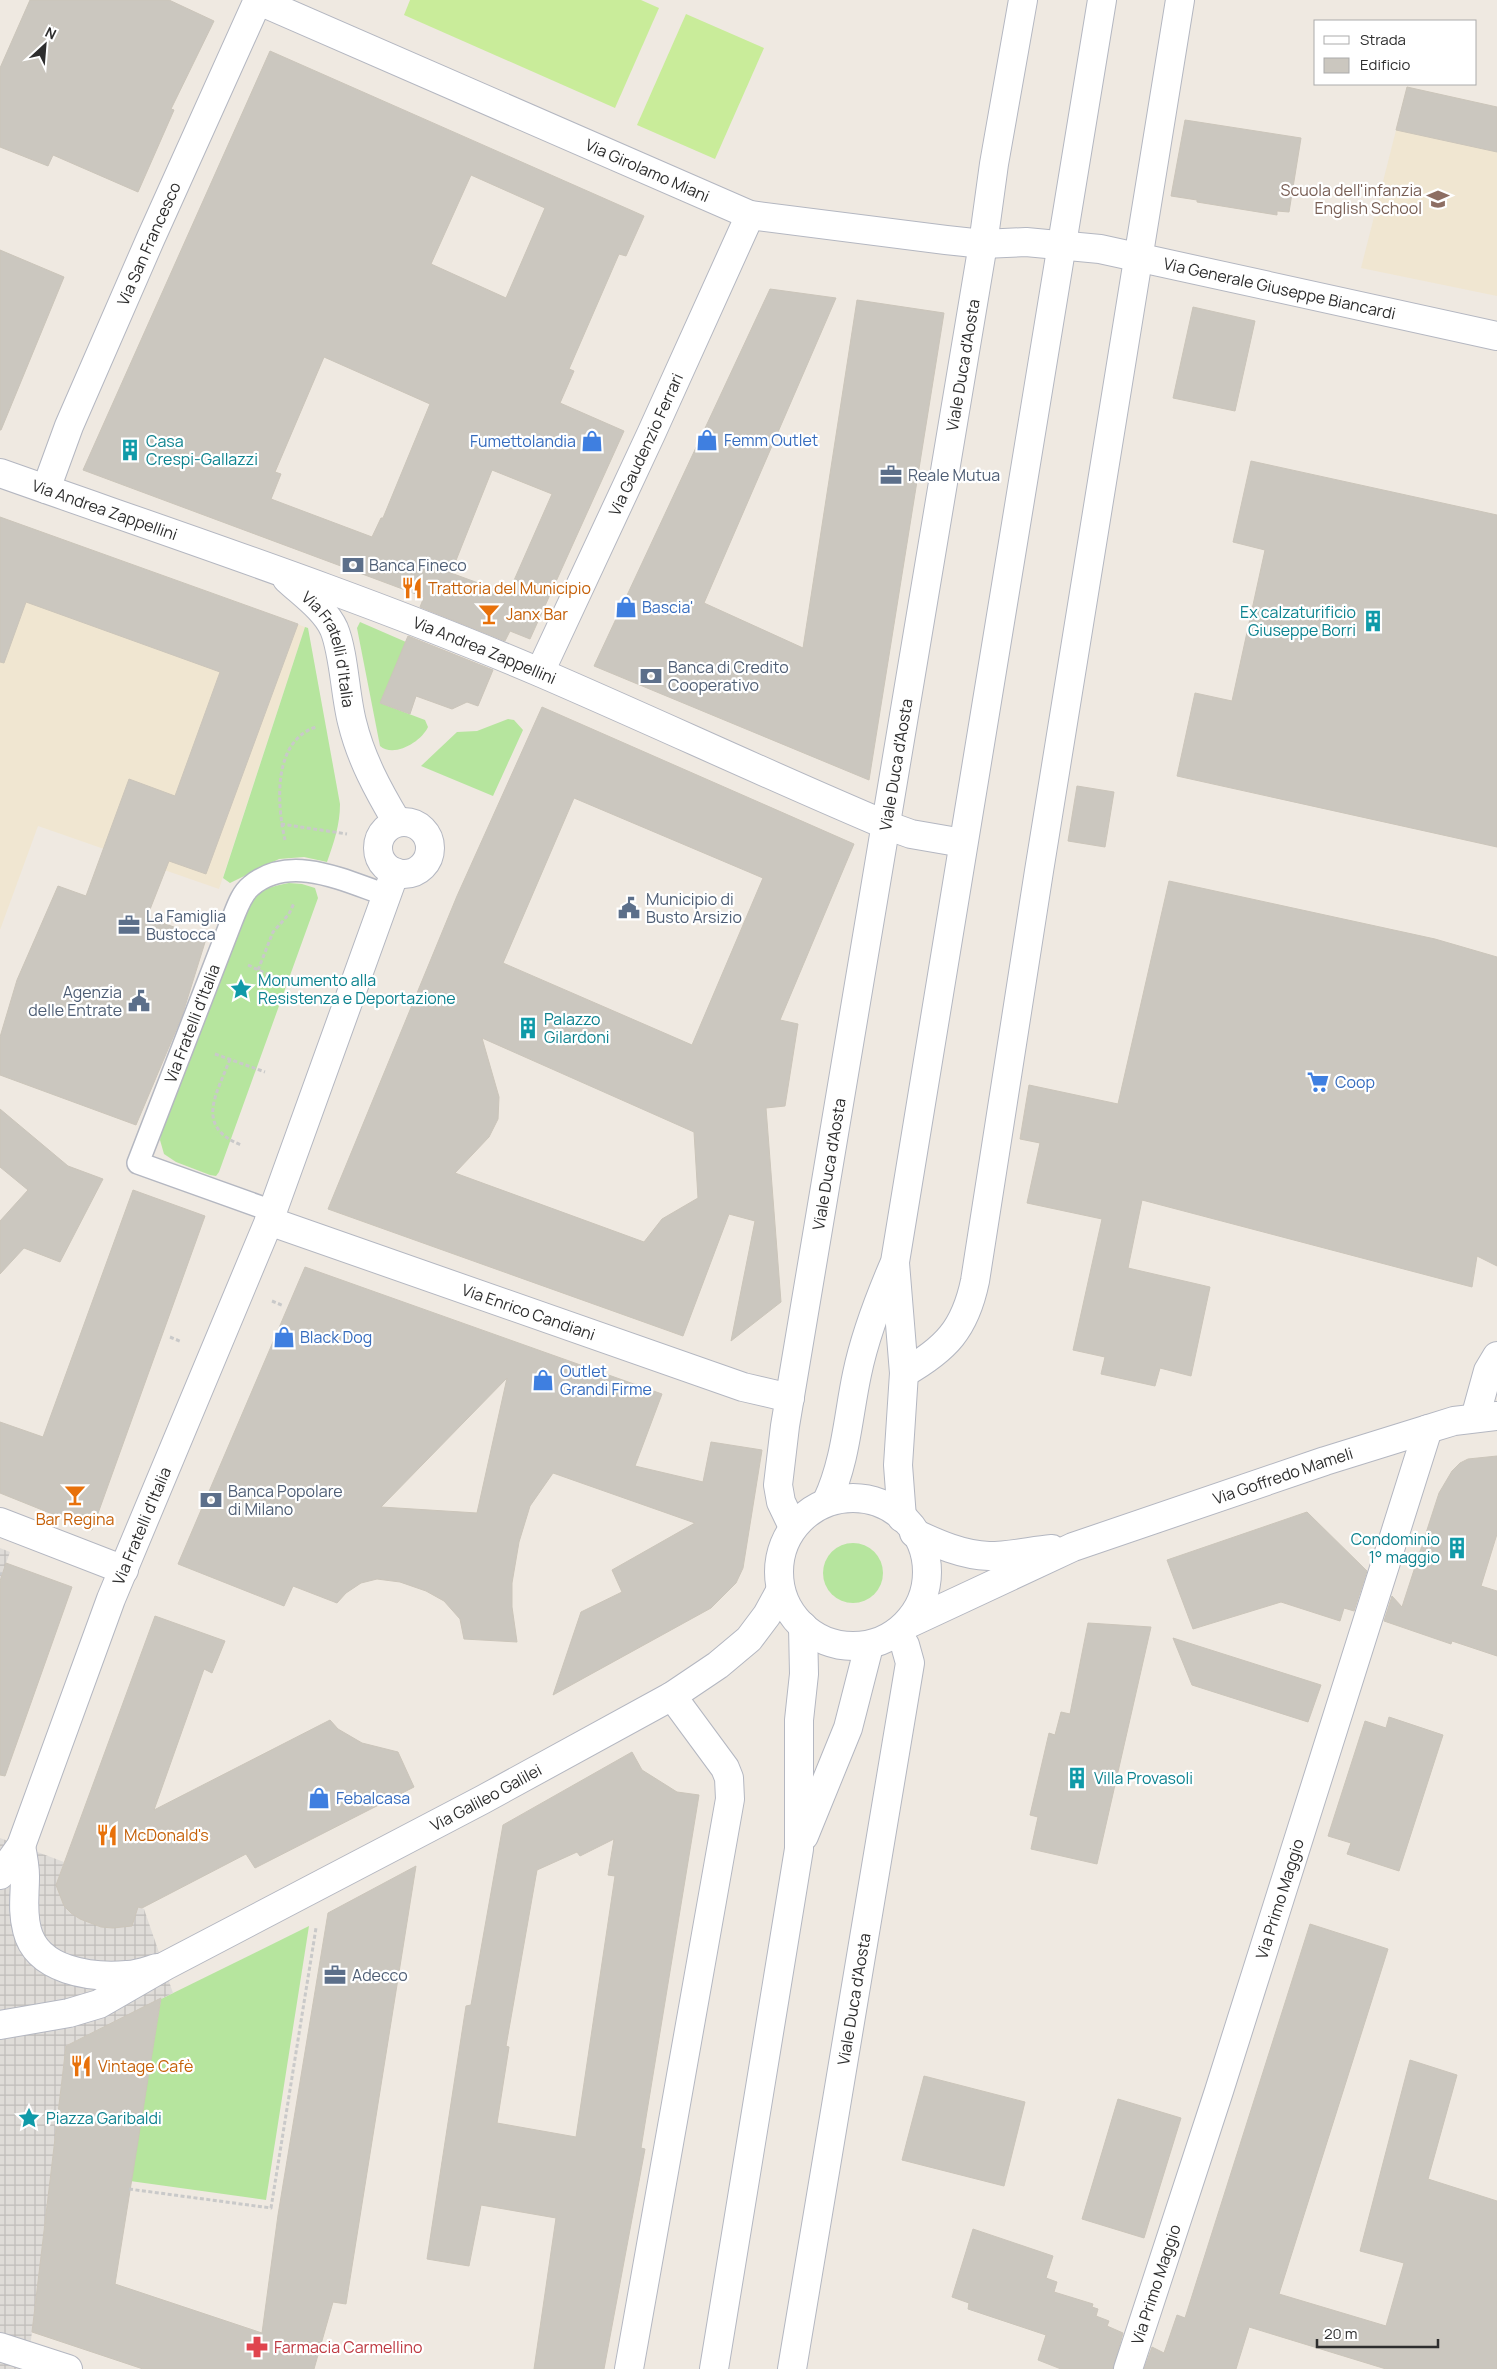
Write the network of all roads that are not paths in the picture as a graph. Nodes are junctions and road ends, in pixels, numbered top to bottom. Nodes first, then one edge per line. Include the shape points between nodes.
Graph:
1 (257, 0) edge
2 (1023, 0) edge
3 (1102, 0) edge
4 (1180, 0) edge
5 (750, 215) junction
6 (983, 244) junction
7 (1061, 244) junction
8 (1138, 257) junction
9 (1497, 336) edge
10 (0, 472) edge
11 (46, 489) junction
12 (279, 571) junction
13 (540, 672) junction
14 (397, 822) junction
15 (886, 826) junction
16 (963, 843) junction
17 (390, 884) junction
18 (271, 1216) junction
19 (895, 1262) junction
20 (1497, 1356) edge
21 (904, 1373) junction
22 (790, 1398) junction
23 (1486, 1417) edge
24 (1428, 1429) junction
25 (827, 1501) junction
26 (0, 1522) edge
27 (908, 1525) junction
28 (793, 1527) junction
29 (1073, 1547) junction
30 (124, 1570) junction
31 (779, 1592) junction
32 (803, 1626) junction
33 (902, 1629) junction
34 (869, 1646) junction
35 (672, 1696) junction
36 (21, 1846) junction
37 (799, 1849) junction
38 (0, 1875) edge
39 (165, 1966) junction
40 (0, 2025) edge
41 (0, 2347) edge
42 (68, 2369) edge
43 (629, 2369) edge
44 (714, 2369) edge
45 (792, 2369) edge
46 (1128, 2369) edge

1 - 5 street, Via Girolamo Miani
1 - 11 street, Via San Francesco via 85,390
2 - 6 street, Viale Duca d'Aosta
3 - 7 street
4 - 8 street
5 - 6 street, Via Girolamo Miani
5 - 13 street, Via Gaudenzio Ferrari
6 - 7 street, Via Girolamo Miani
6 - 15 street, Viale Duca d'Aosta
7 - 8 street, Via Generale Giuseppe Biancardi
7 - 16 street
8 - 9 street, Via Generale Giuseppe Biancardi
8 - 21 street via 975,1281 968,1309 952,1338 938,1352
10 - 11 street, Via Andrea Zappellini
11 - 12 street, Via Andrea Zappellini
12 - 13 street, Via Andrea Zappellini
12 - 14 street, Via Fratelli d'Italia via 323,613 334,629 361,753 375,786
13 - 15 street, Via Andrea Zappellini
14 - 17 street via 382,833 378,841
14 - 17 street via 422,828 430,842 430,850 424,865
15 - 16 street, Via Andrea Zappellini
15 - 22 street, Viale Duca d'Aosta
16 - 19 street
17 - 18 street, Via Fratelli d'Italia
17 - 18 lane, Via Fratelli d'Italia via 289,870 264,878 250,887 240,900 138,1162
18 - 22 street, Via Enrico Candiani via 743,1387
18 - 30 street, Via Fratelli d'Italia
19 - 21 street
19 - 25 street via 865,1340 837,1476
20 - 23 street via 1488,1371
21 - 27 street via 898,1464
22 - 28 street, Viale Duca d'Aosta via 778,1485 781,1502
23 - 24 street, Via Goffredo Mameli
24 - 29 street, Via Goffredo Mameli
24 - 46 street, Via Primo Maggio
25 - 27 street via 861,1498 876,1501
25 - 28 street via 813,1507
26 - 30 street
27 - 29 street, Via Goffredo Mameli via 945,1547 989,1556
27 - 33 street via 923,1549 929,1579 920,1609
28 - 31 street via 779,1556
29 - 33 street, Via Goffredo Mameli
30 - 36 street, Via Fratelli d'Italia
31 - 32 street via 790,1613
31 - 35 street, Via Galileo Galilei via 749,1639
32 - 34 street via 827,1639
32 - 37 street
33 - 34 street
33 - 45 street, Viale Duca d'Aosta via 910,1663
34 - 37 street via 848,1728
35 - 39 street, Via Galileo Galilei
35 - 43 street via 725,1768 730,1799
36 - 38 street
36 - 39 street via 25,1877 24,1918 32,1943 41,1954 68,1969 100,1976 129,1975
37 - 44 street
39 - 40 street via 84,2010
41 - 42 street

